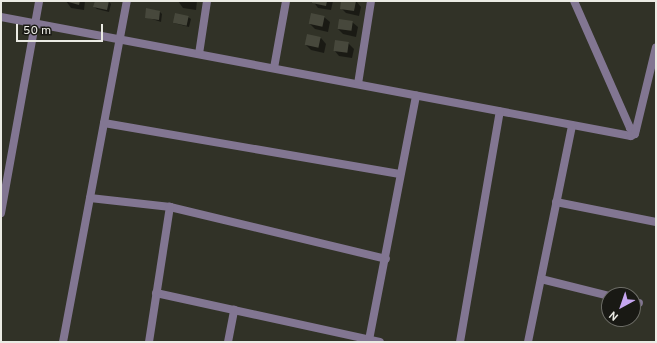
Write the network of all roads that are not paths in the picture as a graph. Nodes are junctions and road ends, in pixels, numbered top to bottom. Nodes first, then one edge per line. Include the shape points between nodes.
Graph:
1 (39, 1) edge
2 (127, 1) edge
3 (207, 1) edge
4 (286, 1) edge
5 (371, 1) edge
6 (574, 1) edge
7 (1, 17) edge
8 (35, 23) junction
9 (120, 39) junction
10 (656, 47) edge
11 (199, 54) junction
12 (274, 68) junction
13 (358, 84) junction
14 (416, 95) junction
15 (500, 111) junction
16 (104, 123) junction
17 (572, 125) junction
18 (636, 130) junction
19 (400, 174) junction
20 (90, 198) junction
21 (556, 202) junction
22 (170, 207) junction
23 (1, 213) edge
24 (656, 222) edge
25 (386, 259) junction
26 (541, 279) junction
27 (156, 293) junction
28 (601, 294) edge
29 (234, 310) junction
30 (368, 340) junction
31 (63, 342) edge
32 (149, 342) edge
33 (228, 342) edge
34 (380, 342) edge
35 (460, 342) edge
36 (528, 342) edge

1 - 8 street
2 - 9 street
3 - 11 street
4 - 12 street
5 - 13 street
6 - 18 street via 630,128
7 - 8 street
8 - 9 street
8 - 23 street
9 - 11 street
9 - 16 street
10 - 18 street
11 - 12 street
12 - 13 street
13 - 14 street
14 - 15 street
14 - 19 street
15 - 17 street
15 - 35 street
16 - 19 street
16 - 20 street
17 - 18 street via 631,136
17 - 21 street
19 - 25 street
20 - 22 street
20 - 31 street
21 - 24 street
21 - 26 street
22 - 25 street
22 - 27 street
25 - 30 street
26 - 28 street
26 - 36 street
27 - 29 street
27 - 32 street
29 - 30 street
29 - 33 street
30 - 34 street

